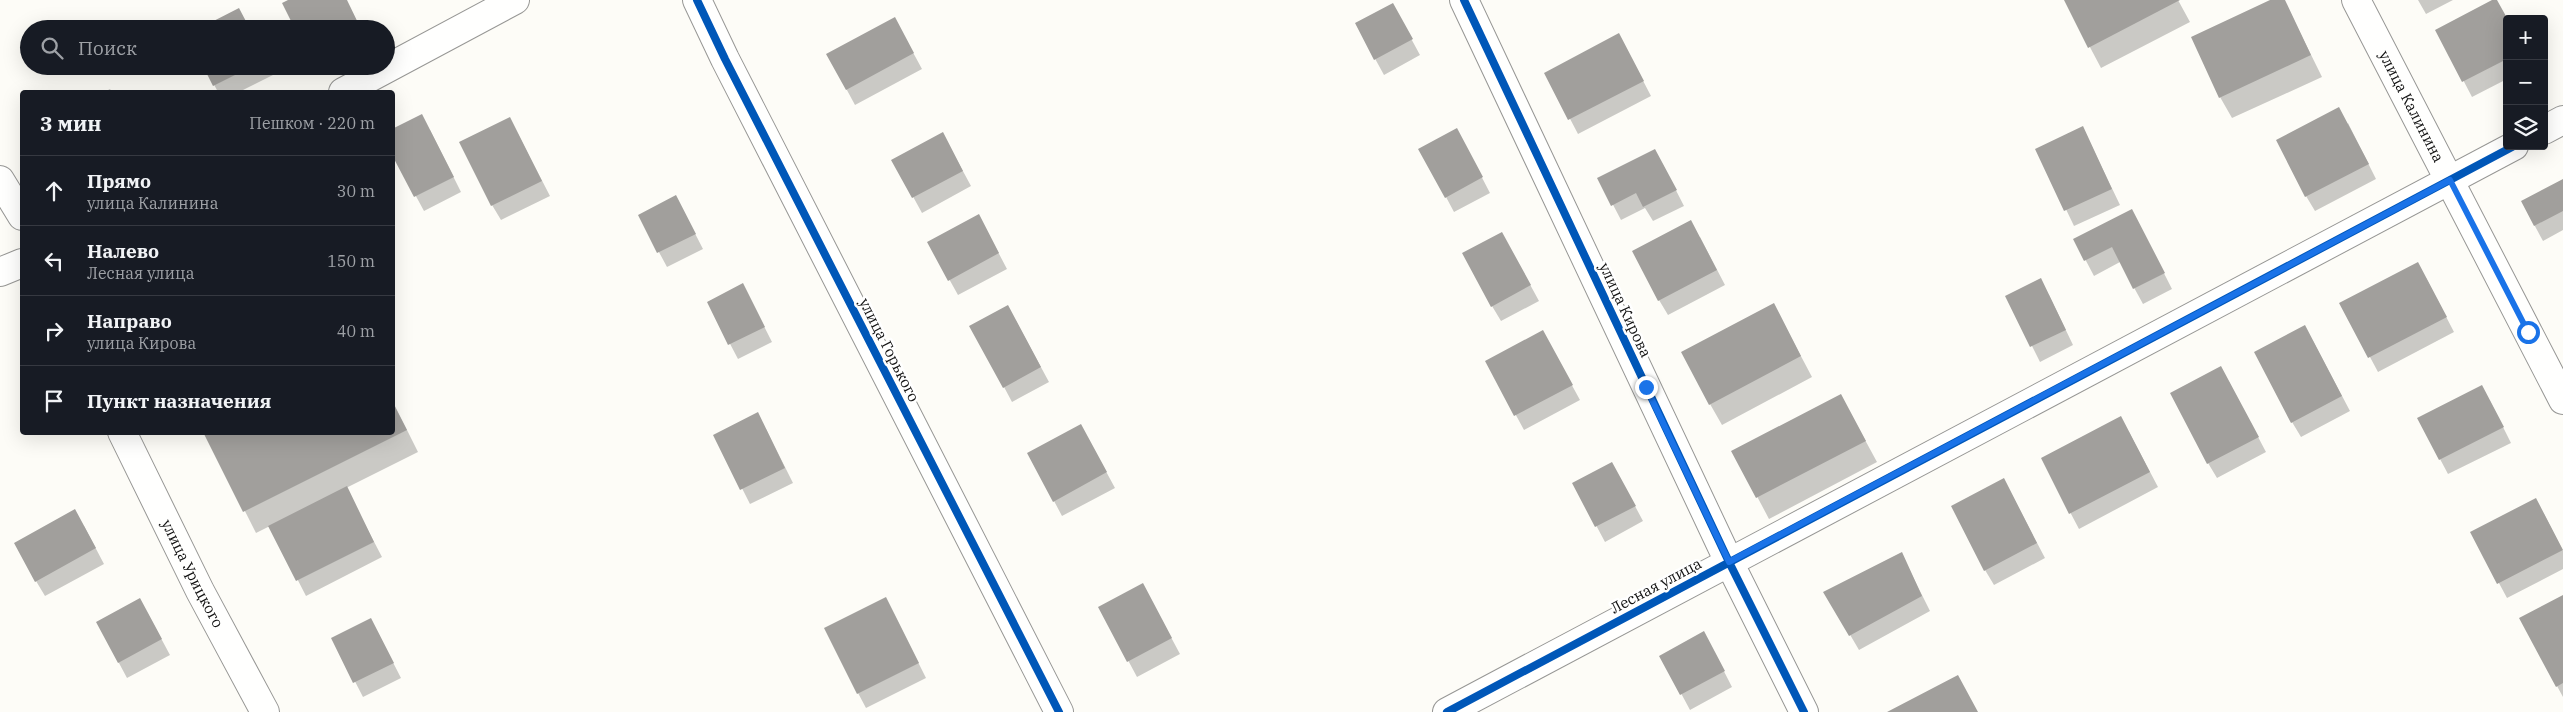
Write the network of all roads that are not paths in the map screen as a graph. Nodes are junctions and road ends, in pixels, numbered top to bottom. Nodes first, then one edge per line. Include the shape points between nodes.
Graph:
1 (515, 0) edge
2 (697, 0) edge
3 (1464, 0) edge
4 (2356, 0) edge
5 (395, 64) edge
6 (375, 75) edge
7 (347, 90) edge
8 (2563, 120) edge
9 (2548, 128) edge
10 (2506, 150) edge
11 (0, 180) edge
12 (2450, 180) junction
13 (20, 213) edge
14 (20, 264) edge
15 (0, 272) edge
16 (2563, 400) edge
17 (123, 435) edge
18 (1729, 562) junction
19 (265, 712) edge
20 (1059, 712) edge
21 (1447, 712) edge
22 (1804, 712) edge

1 - 5 street
2 - 20 street, улица Горького
3 - 18 street, улица Кирова
4 - 12 street, улица Калинина
6 - 7 street
8 - 9 street
10 - 12 street, Лесная улица
11 - 13 street
12 - 16 street, улица Калинина
12 - 18 street, Лесная улица
14 - 15 street
17 - 19 street, улица Урицкого via 200,591
18 - 21 street, Лесная улица
18 - 22 street, улица Кирова

